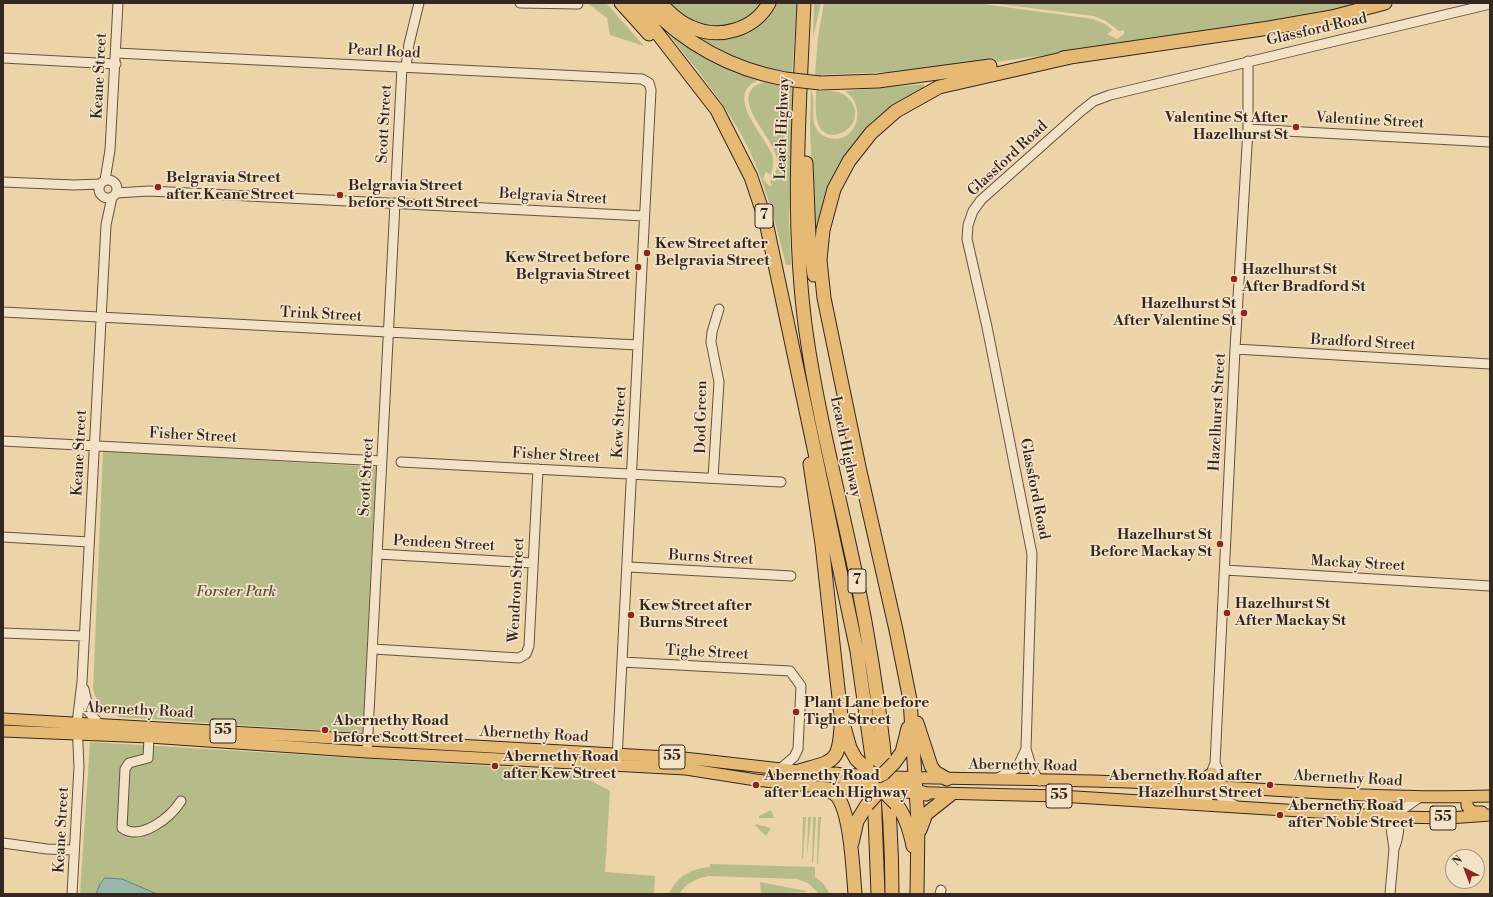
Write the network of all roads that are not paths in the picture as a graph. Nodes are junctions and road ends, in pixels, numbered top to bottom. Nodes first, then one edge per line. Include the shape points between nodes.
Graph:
1 (118, 3) edge
2 (420, 3) edge
3 (520, 3) edge
4 (621, 3) edge
5 (634, 3) edge
6 (646, 3) edge
7 (660, 3) edge
8 (769, 3) edge
9 (804, 3) edge
10 (1385, 3) edge
11 (578, 4) dead end
12 (1490, 4) edge
13 (116, 53) junction
14 (1071, 57) junction
15 (3, 58) edge
16 (1248, 61) junction
17 (116, 64) junction
18 (404, 67) junction
19 (689, 73) junction
20 (649, 82) joint
21 (800, 110) junction
22 (1248, 129) junction
23 (1490, 142) edge
24 (3, 182) edge
25 (396, 183) dead end
26 (108, 189) junction
27 (395, 203) junction
28 (644, 216) junction
29 (719, 309) dead end
30 (3, 312) edge
31 (101, 316) junction
32 (388, 333) junction
33 (638, 346) junction
34 (1235, 349) junction
35 (1490, 364) edge
36 (799, 375) junction
37 (842, 388) junction
38 (3, 441) edge
39 (94, 444) junction
40 (382, 461) junction
41 (401, 462) dead end
42 (538, 470) junction
43 (631, 474) junction
44 (713, 478) junction
45 (781, 482) dead end
46 (3, 537) edge
47 (89, 542) junction
48 (378, 554) junction
49 (533, 563) junction
50 (629, 567) junction
51 (1224, 570) junction
52 (792, 576) dead end
53 (1490, 586) edge
54 (3, 633) edge
55 (84, 636) junction
56 (372, 649) junction
57 (622, 662) junction
58 (82, 682) junction
59 (910, 700) junction
60 (841, 716) junction
61 (3, 719) edge
62 (82, 723) junction
63 (99, 724) junction
64 (3, 731) edge
65 (82, 734) junction
66 (149, 737) junction
67 (368, 747) junction
68 (1026, 749) junction
69 (617, 759) junction
70 (780, 769) junction
71 (1214, 769) junction
72 (799, 771) junction
73 (836, 774) joint
74 (947, 779) junction
75 (994, 780) junction
76 (1039, 781) junction
77 (880, 783) junction
78 (918, 785) junction
79 (1194, 786) junction
80 (1215, 787) junction
81 (831, 789) junction
82 (950, 795) junction
83 (1372, 796) junction
84 (1490, 796) edge
85 (1420, 797) junction
86 (1467, 797) junction
87 (181, 801) dead end
88 (1186, 804) junction
89 (1239, 808) junction
90 (1490, 815) edge
91 (1397, 817) junction
92 (3, 843) edge
93 (918, 843) junction
94 (851, 844) junction
95 (74, 850) junction
96 (917, 874) junction
97 (72, 894) edge
98 (855, 894) edge
99 (878, 894) edge
100 (892, 894) edge
101 (917, 894) edge
102 (1390, 894) edge

1 - 13 street, Keane Street
2 - 18 street, Scott Street
3 - 11 street
4 - 19 highway
5 - 19 highway
6 - 14 highway, bridge via 674,30 714,55 747,69 785,79 820,83 878,81
7 - 8 highway via 692,28 704,32 724,33 748,25
9 - 21 highway, Leach Highway / 7
10 - 14 highway via 1332,17 1277,27
12 - 16 street, Glassford Road
13 - 17 street, Keane Street
13 - 18 street, Pearl Road
14 - 37 highway via 956,82 925,93 883,121 849,161 829,204 820,260 822,284
15 - 17 street
16 - 22 street, Hazelhurst Street
16 - 68 street, Glassford Road via 1094,101 981,200 973,211 968,225 966,239 987,327 1032,554
17 - 26 street, Keane Street
18 - 20 street, Pearl Road via 642,79
18 - 25 street, Scott Street
19 - 36 highway, Leach Highway / 7 via 724,122 751,177 773,251
20 - 28 street, Kew Street via 651,90
21 - 37 highway via 805,149 811,259 825,328
21 - 100 highway, Leach Highway / 7 via 796,198 801,292 820,408 878,696 886,754
22 - 23 street, Valentine Street
22 - 34 street, Hazelhurst Street
24 - 26 street, Belgravia Street
26 - 27 street, Belgravia Street
26 - 31 street, Keane Street
27 - 28 street, Belgravia Street
27 - 32 street, Scott Street
28 - 33 street, Kew Street
29 - 44 street, Dod Green via 711,342 719,382
30 - 31 street, Trink Street
31 - 32 street, Trink Street
31 - 39 street, Keane Street
32 - 33 street, Trink Street
32 - 40 street, Scott Street
33 - 43 street, Kew Street
34 - 35 street, Bradford Street
34 - 51 street, Hazelhurst Street
36 - 60 highway, 7 via 802,418 822,544
36 - 99 highway, Leach Highway / 7 via 845,593 867,719 873,764
37 - 59 highway
38 - 39 street, Fisher Street
39 - 40 street, Fisher Street
39 - 47 street, Keane Street
40 - 48 street, Scott Street
41 - 42 street, Fisher Street
42 - 43 street, Fisher Street
42 - 49 street, Wendron Street
43 - 44 street, Fisher Street
43 - 50 street, Kew Street
44 - 45 street, Fisher Street
46 - 47 street
47 - 55 street, Keane Street
48 - 49 street, Pendeen Street
48 - 56 street, Scott Street
49 - 56 street, Wendron Street via 529,646 526,654 519,658
50 - 52 street, Burns Street
50 - 57 street, Kew Street
51 - 53 street, Mackay Street
51 - 71 street, Hazelhurst Street
54 - 55 street
55 - 58 street, Keane Street
56 - 67 street, Scott Street
57 - 69 street, Kew Street
57 - 70 street, Tighe Street via 790,671 801,686 798,749 794,757
58 - 62 street, Keane Street
58 - 63 street, Keane Street via 89,712
59 - 74 highway via 931,766 935,772
59 - 77 highway, bridge via 905,742
59 - 78 highway
60 - 72 highway, 7 via 840,747 837,753 826,763
60 - 77 highway, 7 via 850,748 856,759
61 - 62 main road, Abernethy Road / 55
62 - 63 main road, Abernethy Road / 55
62 - 65 street, Keane Street
63 - 67 main road, Abernethy Road / 55
64 - 65 main road, Abernethy Road / 55
65 - 66 main road, Abernethy Road / 55
65 - 95 street, Keane Street
66 - 67 main road, Abernethy Road / 55
66 - 87 street via 148,758 129,763 125,769 122,828 137,833 145,830 160,822
67 - 69 main road, Abernethy Road / 55
68 - 75 street, Glassford Road via 1017,768
68 - 76 street, Glassford Road via 1032,770
69 - 70 main road, Abernethy Road / 55 via 684,758
69 - 81 main road, Abernethy Road / 55
70 - 72 main road, Abernethy Road / 55
71 - 79 main road
71 - 80 street, Hazelhurst Street
72 - 73 main road, Abernethy Road / 55
73 - 77 highway
74 - 75 main road, Abernethy Road / 55
74 - 78 main road, Abernethy Road / 55
75 - 76 main road, Abernethy Road / 55
76 - 79 main road, Abernethy Road / 55
77 - 78 highway
77 - 81 highway
77 - 94 highway, bridge via 857,821
77 - 96 highway, 7 via 901,811 909,829
78 - 82 main road, Abernethy Road / 55
78 - 93 highway, 7
79 - 80 main road, Abernethy Road / 55
80 - 83 main road, Abernethy Road / 55
80 - 88 street via 1204,801
80 - 89 street, Hazelhurst Street via 1220,797
81 - 94 highway via 840,801
82 - 88 main road, Abernethy Road / 55 via 1060,796
82 - 93 highway, 7 via 926,814
83 - 85 main road, Abernethy Road / 55
83 - 91 street via 1390,808
84 - 86 main road, Abernethy Road / 55
85 - 86 main road, Abernethy Road / 55
85 - 91 street via 1403,809
86 - 90 main road via 1467,806 1472,812
88 - 89 main road, Abernethy Road / 55
89 - 91 main road, Abernethy Road / 55
90 - 91 main road, Abernethy Road / 55 via 1449,818
91 - 102 street via 1400,826 1394,848
92 - 95 street
93 - 96 highway, 7
94 - 98 highway
95 - 97 street, Keane Street
96 - 101 highway, 7

